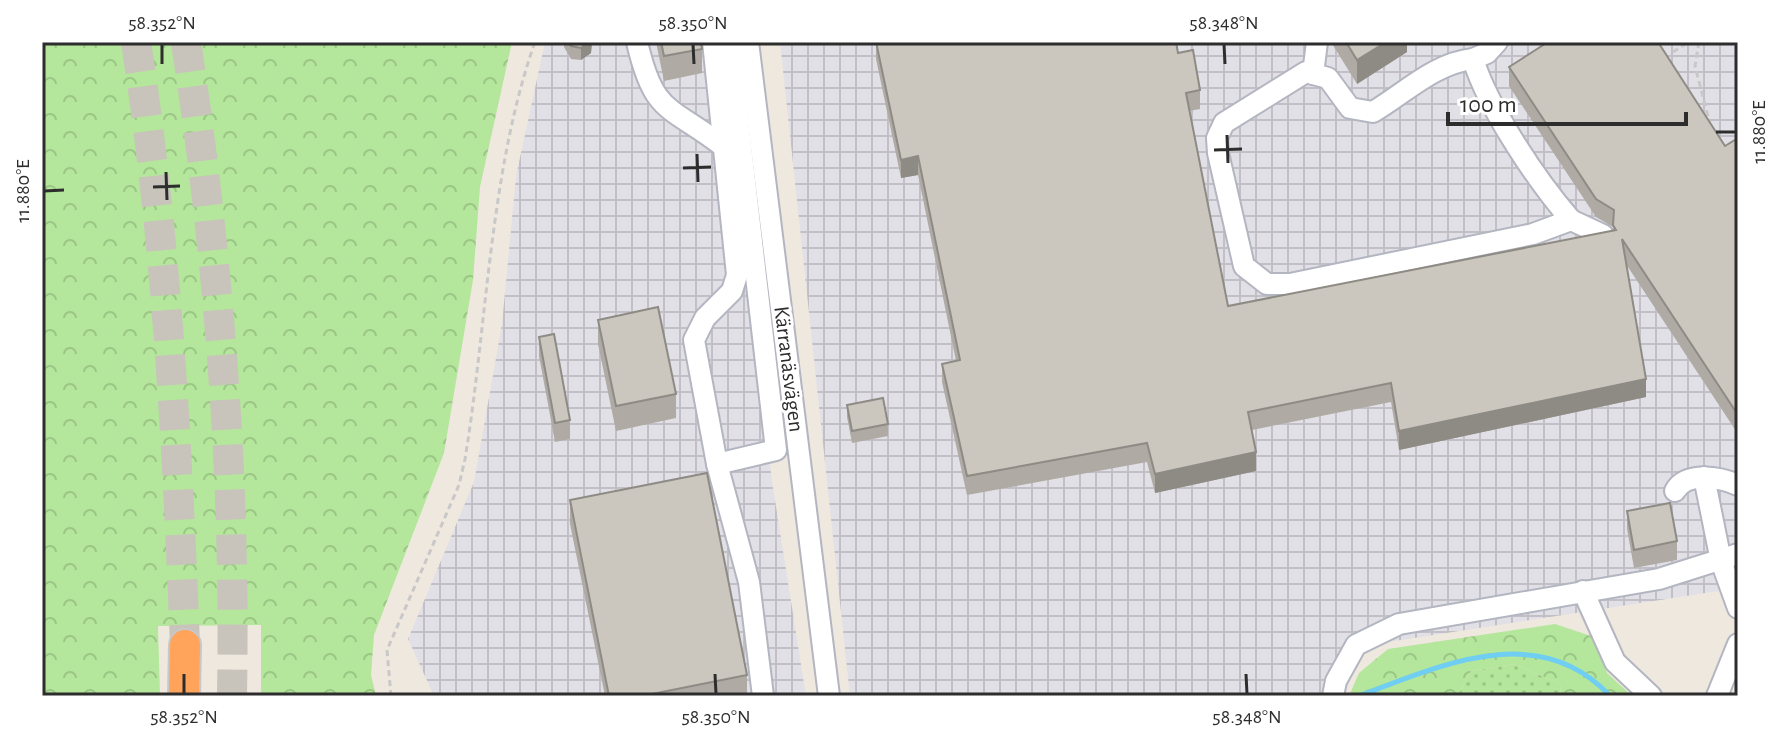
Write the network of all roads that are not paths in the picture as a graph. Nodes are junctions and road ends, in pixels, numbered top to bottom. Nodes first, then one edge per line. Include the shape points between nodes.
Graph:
1 (637, 42) edge
2 (713, 42) edge
3 (729, 42) edge
4 (748, 42) edge
5 (760, 42) edge
6 (1317, 42) edge
7 (1497, 42) edge
8 (1473, 59) junction
9 (1313, 74) junction
10 (724, 147) junction
11 (1571, 220) junction
12 (1603, 235) edge
13 (793, 400) junction
14 (717, 464) junction
15 (1704, 477) junction
16 (1738, 485) edge
17 (1675, 491) dead end
18 (1730, 558) edge
19 (1583, 591) junction
20 (1738, 608) edge
21 (1738, 644) edge
22 (185, 645) tunnel mouth
23 (1335, 688) edge
24 (184, 696) edge
25 (763, 696) edge
26 (829, 696) edge
27 (1651, 696) edge
28 (1717, 696) edge

1 - 10 street via 657,100
2 - 10 street
3 - 14 street via 776,450
4 - 13 street, Kärranäsvägen
5 - 13 street via 799,377
6 - 9 street
7 - 8 street
8 - 9 street via 1453,61 1373,112 1350,108 1328,78
8 - 11 street via 1480,81 1551,197
9 - 11 street via 1290,79 1224,123 1217,138 1244,266 1256,279 1290,284 1533,234
10 - 14 street via 737,275 732,291 705,318 694,340
11 - 12 street
13 - 26 street, Kärranäsvägen
14 - 25 street via 749,582
15 - 16 street
15 - 17 street via 1682,483
15 - 18 street
18 - 19 street via 1659,579
18 - 20 street
19 - 23 street via 1399,624 1356,645
19 - 27 street via 1615,662
21 - 28 street
22 - 24 highway

